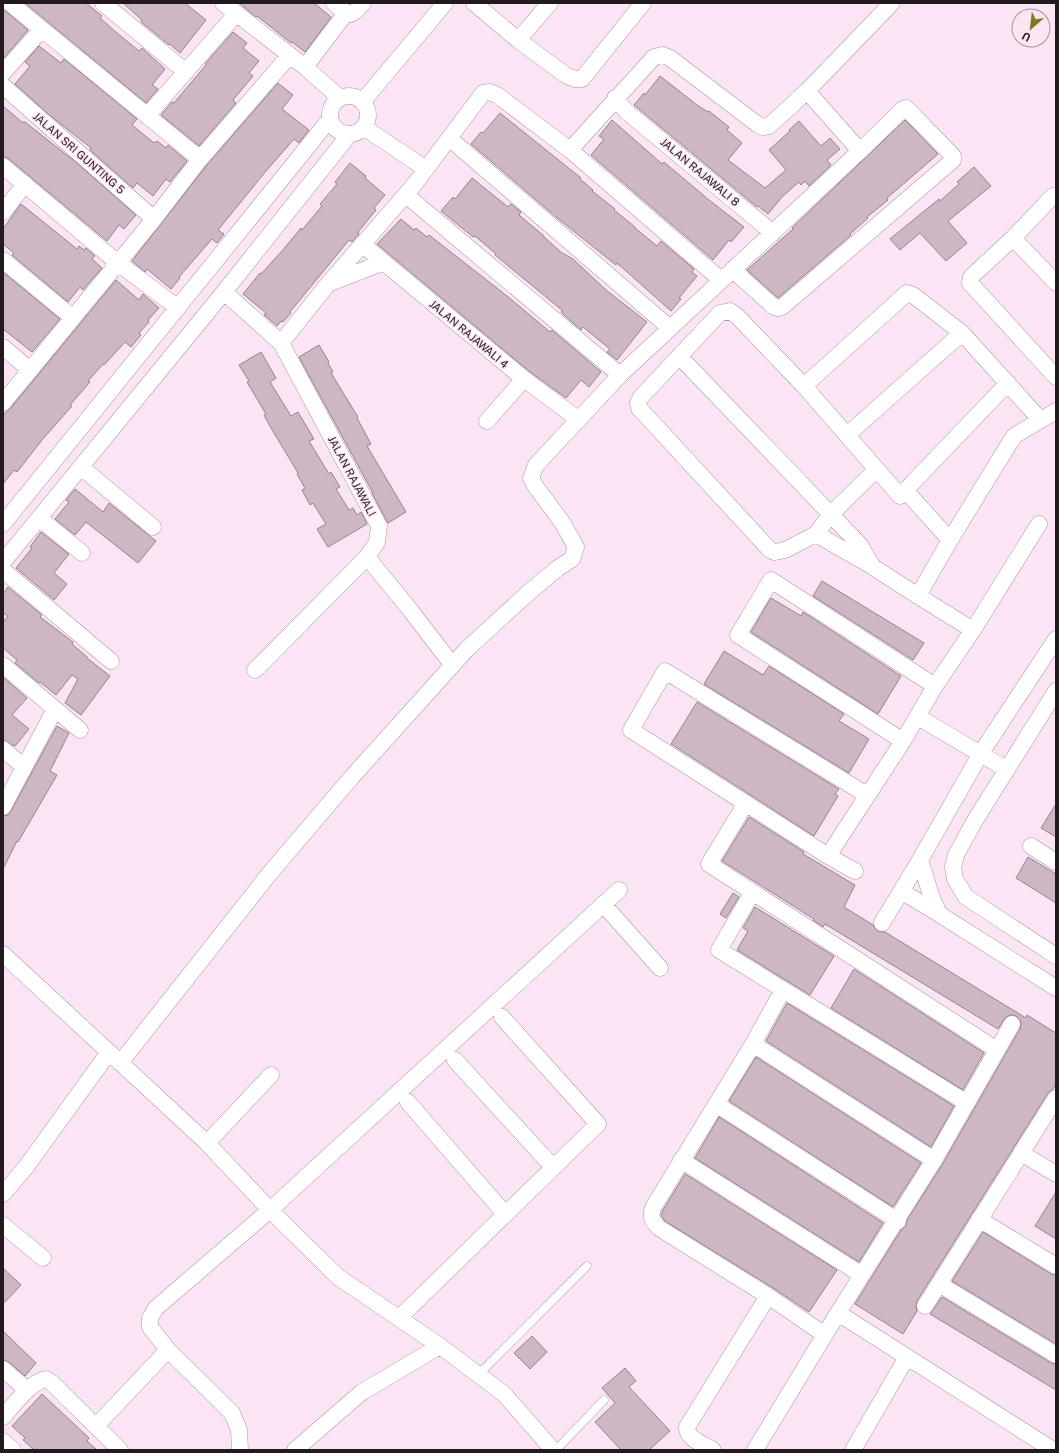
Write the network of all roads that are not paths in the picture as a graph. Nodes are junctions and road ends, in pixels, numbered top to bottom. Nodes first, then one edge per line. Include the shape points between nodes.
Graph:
1 (10, 3) edge
2 (103, 3) edge
3 (223, 3) edge
4 (363, 3) edge
5 (446, 3) edge
6 (474, 3) edge
7 (550, 3) edge
8 (643, 3) edge
9 (892, 3) edge
10 (340, 8) edge
11 (236, 14) junction
12 (42, 29) junction
13 (518, 40) junction
14 (290, 55) junction
15 (305, 67) junction
16 (186, 72) junction
17 (3, 73) edge
18 (3, 86) edge
19 (807, 91) junction
20 (340, 98) junction
21 (615, 98) junction
22 (363, 101) junction
23 (147, 116) junction
24 (330, 119) junction
25 (365, 128) junction
26 (349, 135) junction
27 (448, 138) junction
28 (570, 150) junction
29 (860, 151) junction
30 (200, 159) junction
31 (3, 166) edge
32 (426, 169) junction
33 (24, 184) junction
34 (406, 195) junction
35 (1056, 196) edge
36 (3, 212) edge
37 (154, 220) junction
38 (773, 233) junction
39 (1013, 238) junction
40 (362, 244) junction
41 (3, 260) edge
42 (384, 262) junction
43 (118, 263) junction
44 (727, 275) junction
45 (1056, 283) edge
46 (328, 284) junction
47 (224, 292) junction
48 (178, 308) junction
49 (73, 318) junction
50 (670, 328) junction
51 (962, 333) junction
52 (281, 342) junction
53 (3, 347) edge
54 (679, 356) junction
55 (30, 370) junction
56 (620, 375) junction
57 (1056, 377) edge
58 (524, 380) junction
59 (1008, 383) junction
60 (804, 386) junction
61 (3, 403) edge
62 (1056, 411) edge
63 (1041, 419) junction
64 (579, 420) junction
65 (487, 421) dead end
66 (848, 435) junction
67 (81, 467) junction
68 (876, 470) junction
69 (905, 490) junction
70 (831, 514) junction
71 (38, 518) junction
72 (3, 524) edge
73 (1039, 524) dead end
74 (153, 527) dead end
75 (816, 534) junction
76 (950, 540) junction
77 (82, 553) dead end
78 (367, 557) junction
79 (3, 562) edge
80 (873, 567) junction
81 (3, 570) edge
82 (918, 596) junction
83 (973, 630) junction
84 (1056, 639) edge
85 (446, 658) dead end
86 (111, 661) dead end
87 (3, 665) edge
88 (255, 670) dead end
89 (935, 686) junction
90 (1056, 691) edge
91 (56, 709) junction
92 (918, 717) junction
93 (80, 730) dead end
94 (903, 740) junction
95 (3, 749) edge
96 (984, 755) junction
97 (24, 767) junction
98 (1003, 767) junction
99 (867, 795) junction
100 (746, 804) junction
101 (3, 807) edge
102 (1031, 846) dead end
103 (828, 856) junction
104 (1055, 859) edge
105 (920, 860) junction
106 (855, 871) dead end
107 (618, 890) dead end
108 (901, 890) junction
109 (752, 893) junction
110 (603, 904) junction
111 (939, 914) junction
112 (882, 923) dead end
113 (3, 954) edge
114 (1056, 956) edge
115 (660, 968) dead end
116 (1056, 988) edge
117 (783, 990) junction
118 (502, 1017) dead end
119 (1012, 1024) dead end
120 (753, 1044) junction
121 (997, 1050) junction
122 (114, 1057) junction
123 (455, 1060) dead end
124 (271, 1075) dead end
125 (1056, 1098) edge
126 (408, 1102) dead end
127 (967, 1103) junction
128 (716, 1104) junction
129 (207, 1143) junction
130 (1021, 1153) junction
131 (681, 1160) junction
132 (934, 1160) junction
133 (553, 1167) junction
134 (1056, 1174) edge
135 (3, 1194) edge
136 (270, 1210) junction
137 (505, 1214) junction
138 (979, 1219) junction
139 (898, 1220) junction
140 (3, 1224) edge
141 (43, 1258) dead end
142 (588, 1266) dead end
143 (1056, 1266) edge
144 (862, 1275) junction
145 (939, 1284) junction
146 (768, 1296) junction
147 (925, 1306) dead end
148 (838, 1313) junction
149 (399, 1318) junction
150 (825, 1335) junction
151 (440, 1346) junction
152 (168, 1350) junction
153 (1056, 1355) edge
154 (907, 1357) junction
155 (3, 1370) edge
156 (478, 1375) junction
157 (27, 1390) junction
158 (604, 1400) dead end
159 (3, 1417) edge
160 (96, 1426) junction
161 (3, 1440) edge
162 (13, 1450) edge
163 (120, 1450) edge
164 (240, 1450) edge
165 (295, 1450) edge
166 (553, 1450) edge
167 (556, 1450) edge
168 (713, 1450) edge
169 (755, 1450) edge
170 (853, 1450) edge
171 (1052, 1450) edge

1 - 12 street
2 - 16 street
3 - 11 street
4 - 10 street via 351,14
5 - 22 street
6 - 13 street
7 - 13 street
8 - 13 street via 582,79 567,76
9 - 19 street
10 - 15 street
11 - 14 street
11 - 16 street
12 - 17 street
12 - 23 street
14 - 15 street
14 - 30 street
15 - 20 street
16 - 23 street
18 - 37 street, JALAN SRI GUNTING 5
19 - 21 street via 769,126 763,127 670,58 662,55 654,57
19 - 29 street
20 - 22 street via 357,97
20 - 24 street via 333,104
21 - 28 street
21 - 38 street, JALAN RAJAWALI 8 via 628,112
22 - 25 street via 369,111
23 - 30 street
24 - 26 street via 340,133
24 - 48 street
25 - 26 street
25 - 32 street
26 - 47 street
27 - 28 street via 483,93 490,92
27 - 32 street
27 - 50 street
28 - 44 street
29 - 38 street
29 - 44 street via 906,108 954,158 782,307 774,307
30 - 37 street
31 - 33 street
32 - 34 street
33 - 36 street
33 - 43 street
34 - 40 street
34 - 56 street
35 - 39 street via 1053,196
37 - 43 street
38 - 44 street
39 - 45 street
39 - 57 street via 971,277 970,283
40 - 42 street, JALAN RAJAWALI 4
40 - 46 street
41 - 49 street
42 - 46 street
42 - 58 street, JALAN RAJAWALI 4
43 - 48 street
43 - 49 street
44 - 50 street
46 - 52 street
47 - 52 street, JALAN RAJAWALI
47 - 67 street
48 - 72 street
49 - 55 street
50 - 56 street
51 - 59 street
51 - 60 street via 913,295 906,293
51 - 66 street
52 - 78 street, JALAN RAJAWALI via 379,526 377,542
53 - 55 street
54 - 60 street via 720,313 730,311
54 - 70 street
54 - 75 street via 641,396 639,408 770,550 785,550
55 - 61 street
56 - 64 street
58 - 64 street, JALAN RAJAWALI 4
58 - 65 street
59 - 63 street
59 - 69 street
60 - 66 street
62 - 63 street
63 - 76 street via 1014,436
64 - 122 street via 536,464 531,478 576,547 572,559 532,590 467,649 351,778
66 - 68 street
67 - 71 street
67 - 74 street
68 - 69 street via 900,496
68 - 70 street
69 - 76 street
70 - 75 street
70 - 80 street via 860,545
71 - 77 street
71 - 79 street
73 - 83 street
75 - 80 street
76 - 82 street
78 - 85 street
78 - 88 street, JALAN RAJAWALI
80 - 82 street
81 - 86 street
82 - 83 street
83 - 89 street
84 - 96 street
87 - 91 street
89 - 92 street
89 - 94 street via 770,580 738,636
90 - 98 street
91 - 93 street
91 - 97 street
92 - 94 street
92 - 96 street
94 - 99 street
95 - 97 street
96 - 98 street
96 - 105 street
97 - 101 street
98 - 114 street via 956,855 953,867 955,879 966,898
99 - 100 street via 664,671 631,730
99 - 103 street
100 - 103 street
100 - 109 street via 710,864
102 - 104 street
103 - 106 street
105 - 108 street
105 - 111 street
107 - 110 street
108 - 111 street
108 - 112 street
109 - 117 street via 719,950
109 - 121 street
110 - 115 street
110 - 136 street
111 - 116 street
113 - 122 street
117 - 120 street
117 - 127 street
118 - 133 street via 598,1124
119 - 121 street
120 - 128 street
120 - 132 street
121 - 127 street
122 - 129 street
122 - 135 street
123 - 133 street
124 - 129 street
125 - 130 street
126 - 137 street
127 - 132 street
128 - 131 street
128 - 139 street
129 - 136 street
130 - 134 street
130 - 138 street
131 - 144 street
131 - 146 street via 654,1206 652,1220 659,1228
132 - 139 street
133 - 137 street
136 - 149 street via 338,1276
136 - 152 street via 156,1308 150,1318 150,1327
137 - 149 street
138 - 143 street
138 - 145 street
139 - 144 street
140 - 141 street
142 - 156 lane
144 - 148 street
145 - 147 street
145 - 153 street
146 - 150 street
146 - 168 street via 687,1427 690,1436
148 - 150 street
148 - 154 street
149 - 151 street
150 - 169 street
151 - 156 street
151 - 165 street via 362,1392
152 - 160 street
152 - 164 street via 232,1413 239,1430
154 - 170 street
154 - 171 street
155 - 157 street
156 - 166 street via 504,1394
157 - 159 street
157 - 160 street via 42,1379 46,1379
158 - 167 lane
160 - 163 street
161 - 162 street

